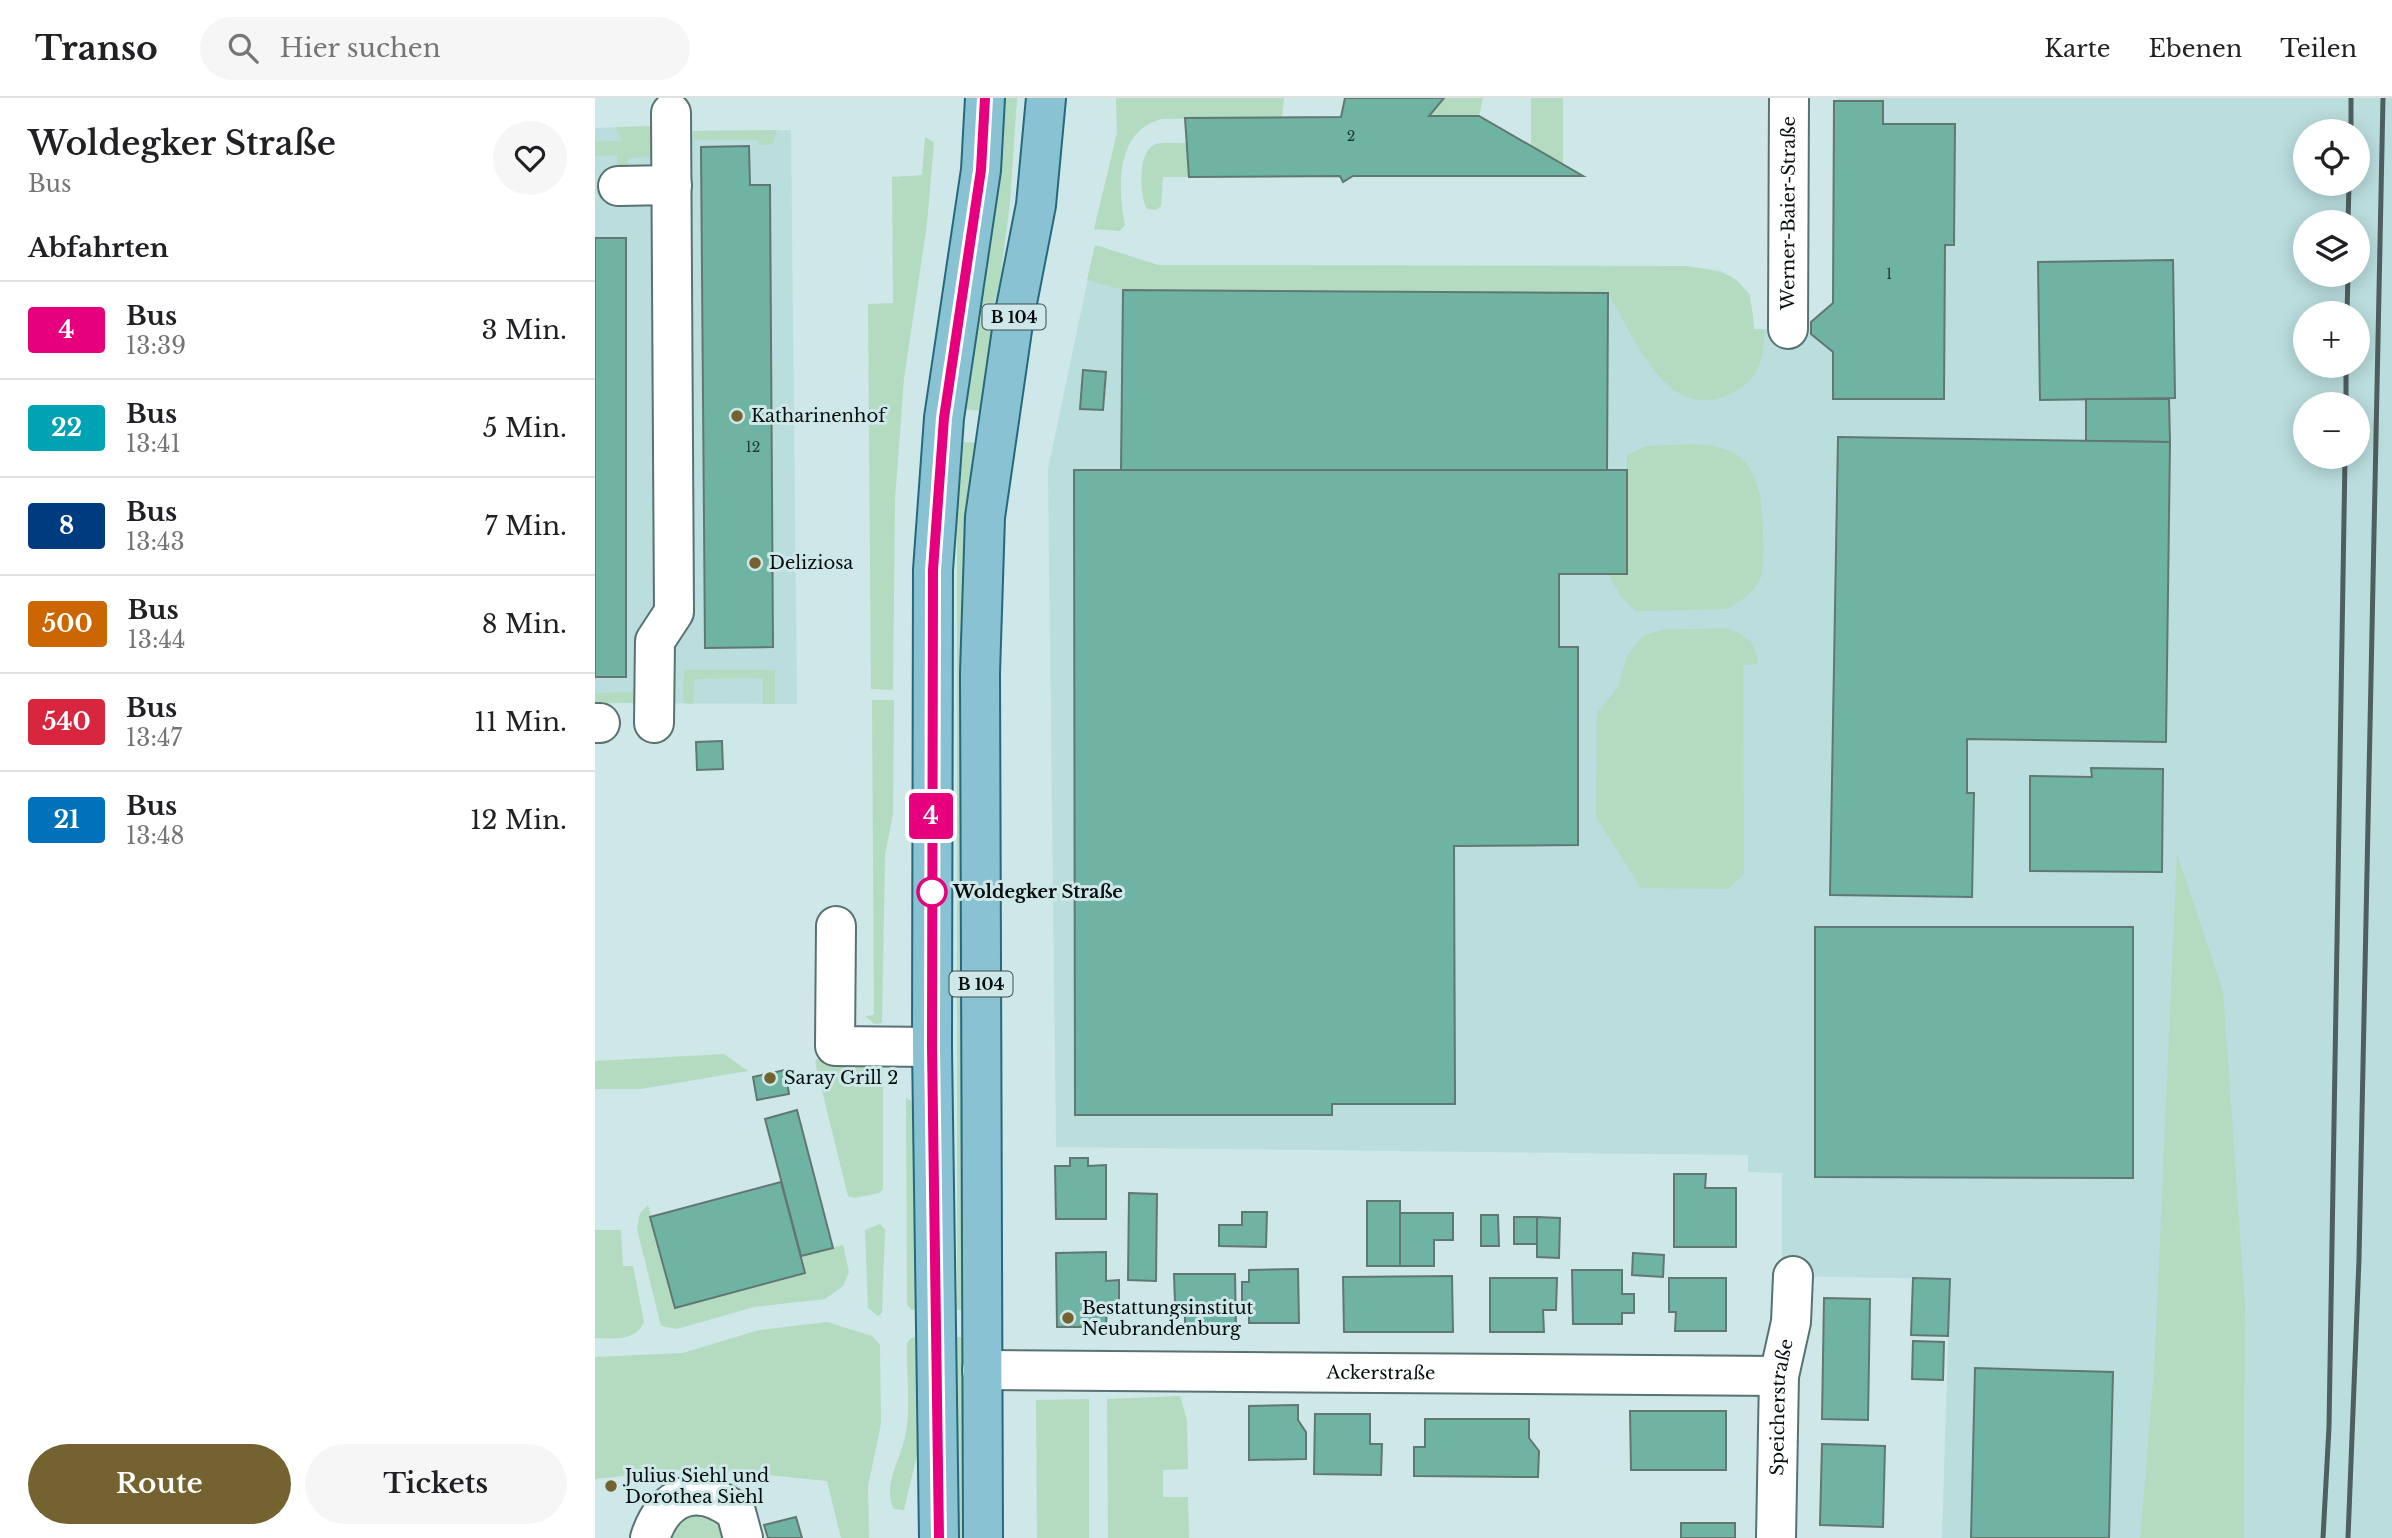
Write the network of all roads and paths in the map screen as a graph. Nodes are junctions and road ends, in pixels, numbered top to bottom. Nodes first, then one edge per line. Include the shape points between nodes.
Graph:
1 (985, 98) edge
2 (1046, 98) edge
3 (1789, 98) edge
4 (671, 113) dead end
5 (672, 185) junction
6 (618, 186) dead end
7 (1788, 329) dead end
8 (654, 723) dead end
9 (836, 926) dead end
10 (932, 1047) junction
11 (1793, 1276) dead end
12 (982, 1370) junction
13 (1779, 1376) junction
14 (650, 1538) edge
15 (743, 1538) edge
16 (939, 1538) edge
17 (983, 1538) edge
18 (1776, 1538) edge

1 - 10 main road, B 104 via 981,170 944,418 933,570
2 - 12 main road, B 104 via 1036,205 1013,323 985,517 980,673
3 - 7 street, Werner-Baier-Straße
4 - 5 street
5 - 6 street
5 - 8 street via 674,612 655,641
9 - 10 street via 835,1046
10 - 16 main road, B 104
11 - 13 street, Speicherstraße via 1791,1322
12 - 13 street, Ackerstraße
12 - 17 main road, B 104
13 - 18 street, Speicherstraße
14 - 15 street via 658,1515 673,1502 710,1495 736,1512

